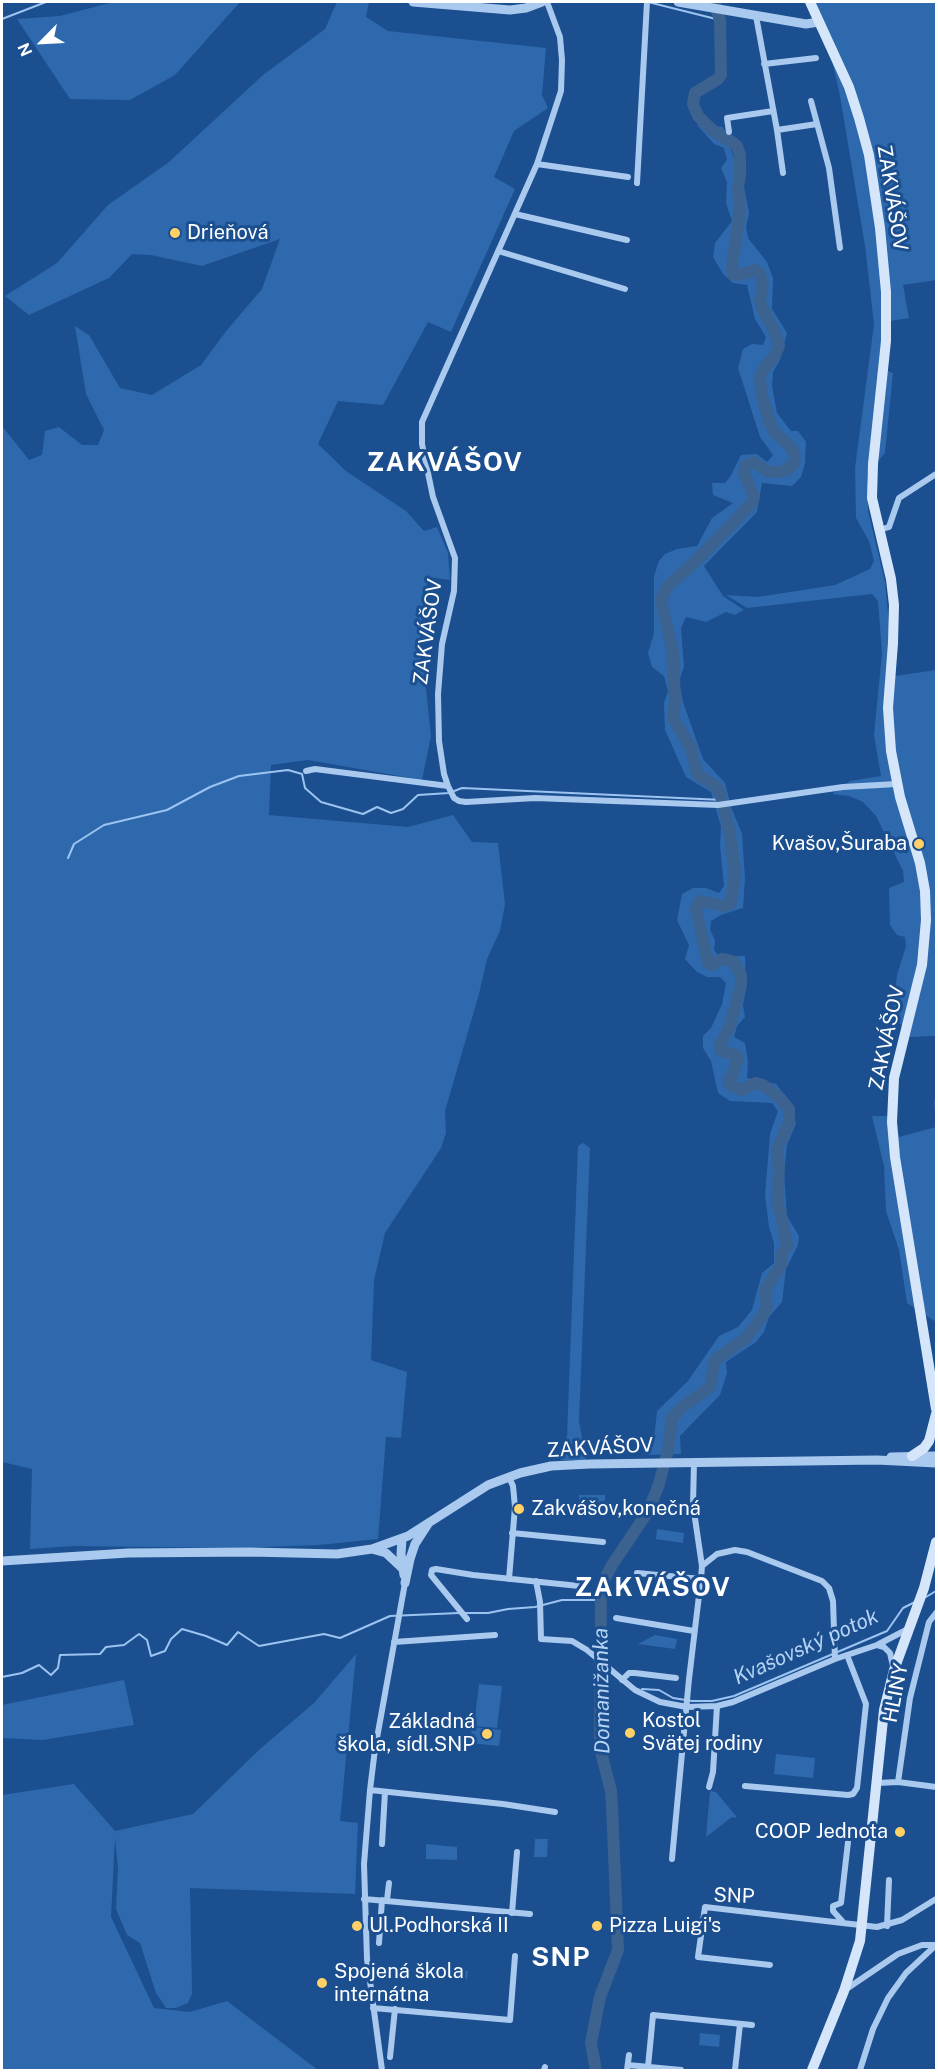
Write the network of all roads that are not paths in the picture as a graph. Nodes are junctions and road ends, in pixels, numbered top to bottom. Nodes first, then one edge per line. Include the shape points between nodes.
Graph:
1 (413, 2) edge
2 (542, 2) edge
3 (547, 2) edge
4 (647, 2) edge
5 (678, 2) edge
6 (810, 2) edge
7 (756, 16) junction
8 (819, 22) junction
9 (816, 58) dead end
10 (764, 64) junction
11 (811, 101) dead end
12 (773, 111) junction
13 (817, 124) junction
14 (777, 130) junction
15 (729, 132) dead end
16 (537, 164) junction
17 (783, 173) dead end
18 (628, 177) dead end
19 (637, 183) dead end
20 (515, 213) junction
21 (627, 240) dead end
22 (840, 248) dead end
23 (498, 251) junction
24 (625, 289) dead end
25 (936, 474) edge
26 (879, 530) junction
27 (306, 771) dead end
28 (897, 784) junction
29 (450, 790) junction
30 (936, 1409) edge
31 (936, 1414) edge
32 (912, 1456) junction
33 (936, 1456) edge
34 (877, 1460) junction
35 (694, 1462) junction
36 (936, 1463) edge
37 (510, 1477) junction
38 (429, 1522) junction
39 (512, 1533) junction
40 (402, 1539) junction
41 (603, 1542) dead end
42 (936, 1542) edge
43 (372, 1549) junction
44 (410, 1559) junction
45 (2, 1561) edge
46 (702, 1566) junction
47 (403, 1570) junction
48 (637, 1573) dead end
49 (509, 1579) junction
50 (701, 1579) junction
51 (536, 1581) junction
52 (405, 1583) junction
53 (579, 1586) dead end
54 (936, 1613) edge
55 (616, 1618) dead end
56 (467, 1619) dead end
57 (909, 1629) junction
58 (694, 1631) junction
59 (495, 1635) dead end
60 (394, 1642) junction
61 (877, 1645) junction
62 (835, 1655) junction
63 (847, 1655) junction
64 (894, 1670) junction
65 (676, 1678) dead end
66 (622, 1680) junction
67 (687, 1703) junction
68 (717, 1706) junction
69 (898, 1782) junction
70 (877, 1783) junction
71 (745, 1786) dead end
72 (709, 1787) dead end
73 (936, 1787) edge
74 (370, 1790) junction
75 (385, 1792) junction
76 (555, 1812) dead end
77 (848, 1842) dead end
78 (382, 1844) dead end
79 (517, 1852) dead end
80 (672, 1859) dead end
81 (889, 1880) dead end
82 (388, 1882) dead end
83 (364, 1899) junction
84 (936, 1899) edge
85 (385, 1900) junction
86 (512, 1913) junction
87 (530, 1914) dead end
88 (843, 1923) junction
89 (862, 1926) junction
90 (887, 1926) junction
91 (379, 1943) dead end
92 (936, 1945) edge
93 (515, 1956) dead end
94 (770, 1965) dead end
95 (844, 1991) junction
96 (373, 2008) junction
97 (395, 2009) junction
98 (740, 2024) junction
99 (752, 2025) dead end
100 (628, 2055) dead end
101 (390, 2057) dead end
102 (648, 2067) junction
103 (628, 2068) edge
104 (382, 2070) edge
105 (681, 2070) edge
106 (735, 2070) edge
107 (812, 2070) edge
108 (860, 2070) edge

1 - 2 street via 510,10
3 - 16 street, ZAKVÁŠOV via 560,37 561,91
4 - 19 street
5 - 7 street
6 - 8 main road, ZAKVÁŠOV
7 - 8 street via 806,24
7 - 10 street
8 - 26 main road, ZAKVÁŠOV via 856,107 869,155 880,228 887,316 872,484
9 - 10 street
10 - 12 street
11 - 13 street
12 - 14 street
12 - 15 street via 727,118
13 - 14 street
13 - 22 street via 829,168
14 - 17 street
16 - 18 street
16 - 20 street, ZAKVÁŠOV
20 - 21 street
20 - 23 street, ZAKVÁŠOV
23 - 24 street
23 - 29 street, ZAKVÁŠOV via 422,422 422,444 433,497 455,558 454,591 442,644 438,694 439,741
25 - 26 street via 899,498 889,528
26 - 28 main road, ZAKVÁŠOV via 894,605 888,717
27 - 29 street via 315,769
28 - 29 street via 843,787 718,805 535,798 466,802 459,801
28 - 30 main road, ZAKVÁŠOV via 920,863 926,920 922,965 894,1078 892,1122
31 - 32 main road via 929,1441
32 - 33 street
32 - 34 street
34 - 35 street, ZAKVÁŠOV
34 - 36 street
35 - 37 street, ZAKVÁŠOV via 559,1465
35 - 46 street via 693,1505
37 - 38 street, ZAKVÁŠOV via 475,1492
37 - 39 street via 515,1507
38 - 40 street, ZAKVÁŠOV
38 - 44 street
39 - 41 street
39 - 49 street
40 - 43 street, ZAKVÁŠOV
40 - 44 street
40 - 47 street
42 - 57 main road
43 - 45 street, ZAKVÁŠOV via 337,1554 128,1553
43 - 47 street via 386,1553
44 - 52 street
46 - 50 street
46 - 62 street via 717,1554 735,1550 822,1581 833,1601
47 - 52 street
48 - 50 street
49 - 51 street
49 - 56 street via 432,1570 431,1575
50 - 58 street
51 - 53 street
51 - 66 street via 541,1639 572,1641
52 - 60 street
54 - 69 street, HLINY via 929,1622 910,1698
55 - 58 street
57 - 61 street
57 - 64 main road
58 - 67 street
59 - 60 street
60 - 74 street
61 - 63 street
61 - 64 street via 890,1653
62 - 63 street
62 - 68 street
63 - 71 street via 866,1704 857,1788 853,1794
64 - 70 main road via 884,1710
65 - 66 street via 629,1673
66 - 67 street via 645,1696 673,1705
67 - 68 street
67 - 80 street
68 - 72 street
69 - 70 street
69 - 73 street
70 - 89 main road
74 - 75 street
74 - 83 street
75 - 76 street
75 - 78 street
77 - 88 street via 840,1903 832,1911
79 - 86 street
81 - 90 street
82 - 85 street
83 - 85 street
83 - 96 street
84 - 90 street
85 - 86 street
85 - 91 street
86 - 87 street
88 - 89 street, SNP
88 - 94 street, SNP via 705,1907 698,1957
89 - 90 street
89 - 95 main road
92 - 95 street via 922,1945 898,1954
92 - 108 street via 906,1973 888,1998
93 - 97 street via 510,2020
95 - 107 main road
96 - 97 street
96 - 104 street
97 - 101 street
98 - 99 street
98 - 102 street via 653,2015
98 - 106 street
100 - 103 street
102 - 103 street
102 - 105 street

